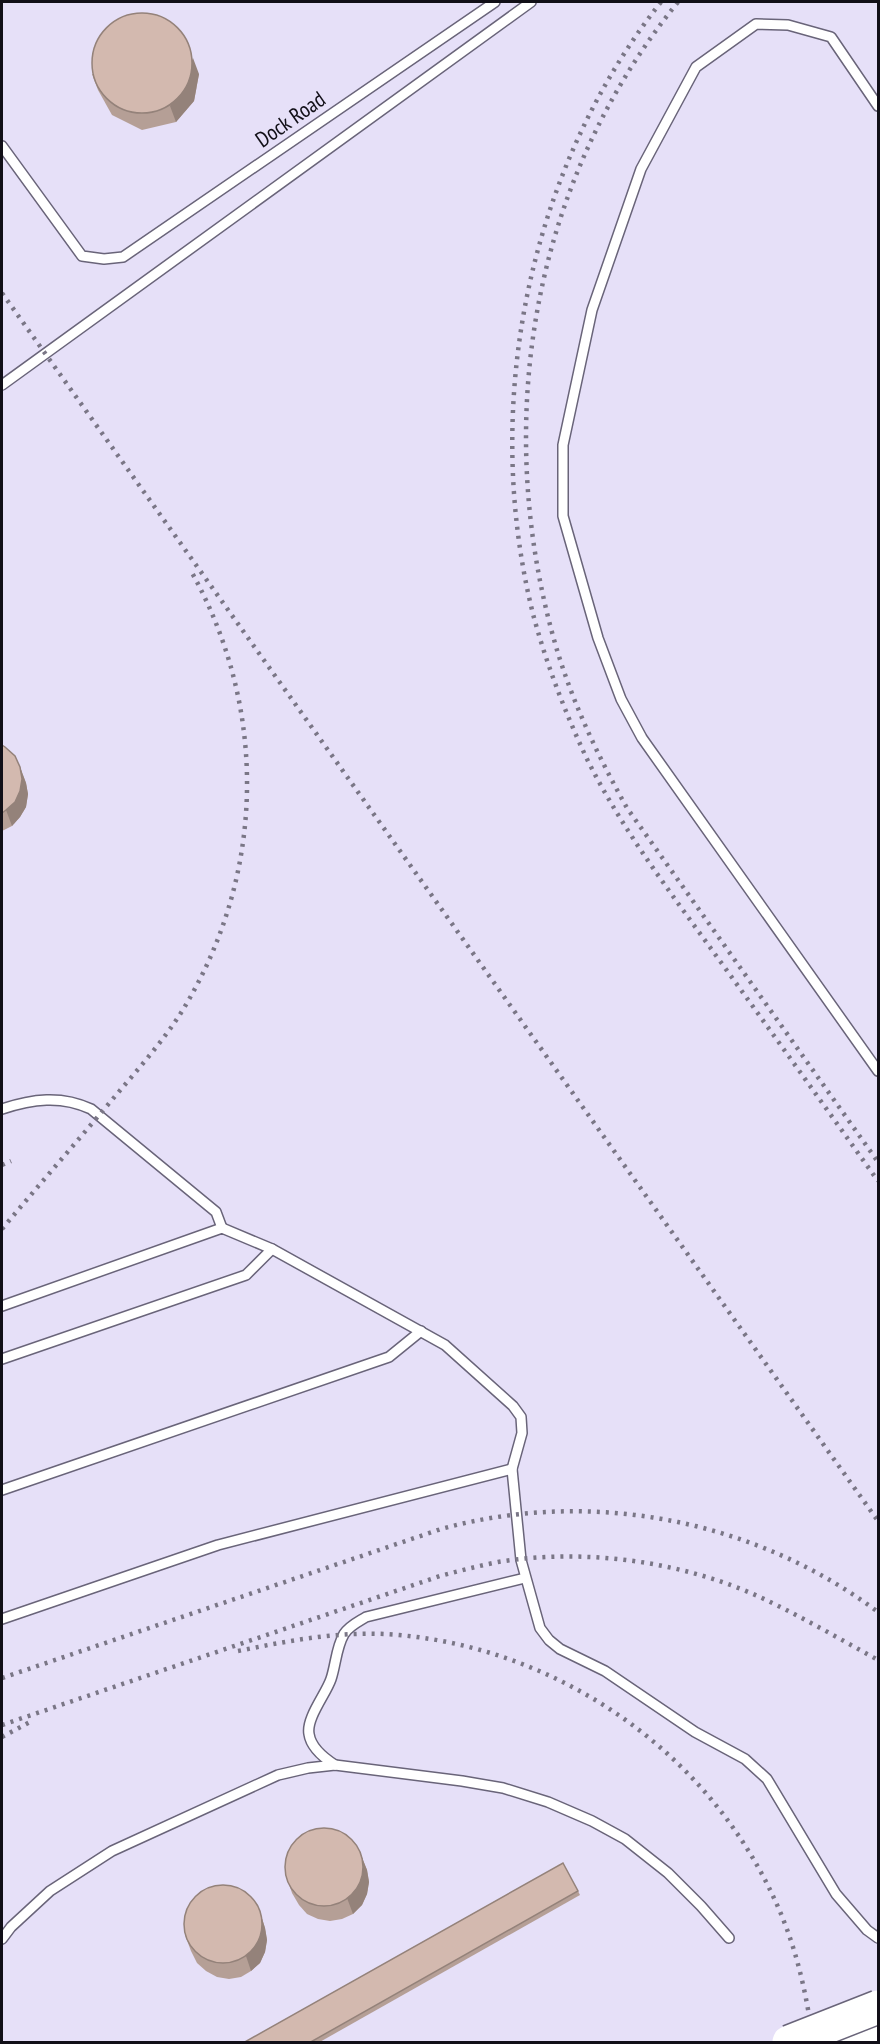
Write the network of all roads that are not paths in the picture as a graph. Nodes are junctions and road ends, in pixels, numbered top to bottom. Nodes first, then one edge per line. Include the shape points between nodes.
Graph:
1 (495, 2) edge
2 (531, 2) edge
3 (879, 106) edge
4 (2, 146) edge
5 (2, 385) edge
6 (879, 1071) edge
7 (2, 1109) edge
8 (222, 1228) junction
9 (272, 1249) junction
10 (2, 1306) edge
11 (422, 1331) junction
12 (2, 1359) edge
13 (512, 1469) junction
14 (2, 1490) edge
15 (525, 1578) junction
16 (2, 1619) edge
17 (335, 1765) junction
18 (729, 1938) dead end
19 (879, 1938) edge
20 (2, 1939) edge
21 (879, 2007) edge
22 (879, 2029) edge
23 (789, 2043) edge
24 (842, 2043) edge

1 - 4 lane, Dock Road via 123,257 82,256
2 - 5 lane
3 - 6 lane via 831,37 788,25 756,24 696,67 641,169 592,310 563,445 563,516 598,638 621,699 642,738
7 - 8 lane via 48,1099 91,1109 216,1212
8 - 9 lane
8 - 10 lane
9 - 11 lane
9 - 12 lane via 246,1275
11 - 13 lane via 445,1345 521,1417 522,1433
11 - 14 lane via 389,1357
13 - 15 lane
13 - 16 lane via 218,1545
15 - 17 lane via 366,1617 350,1627 310,1722 314,1746
15 - 19 lane via 540,1628 560,1650 605,1671 695,1732 745,1759 767,1779 836,1894
17 - 18 lane via 503,1788 592,1821 626,1839 668,1873
17 - 20 lane via 278,1775 112,1851 50,1891
21 - 23 highway, bridge
22 - 24 highway

